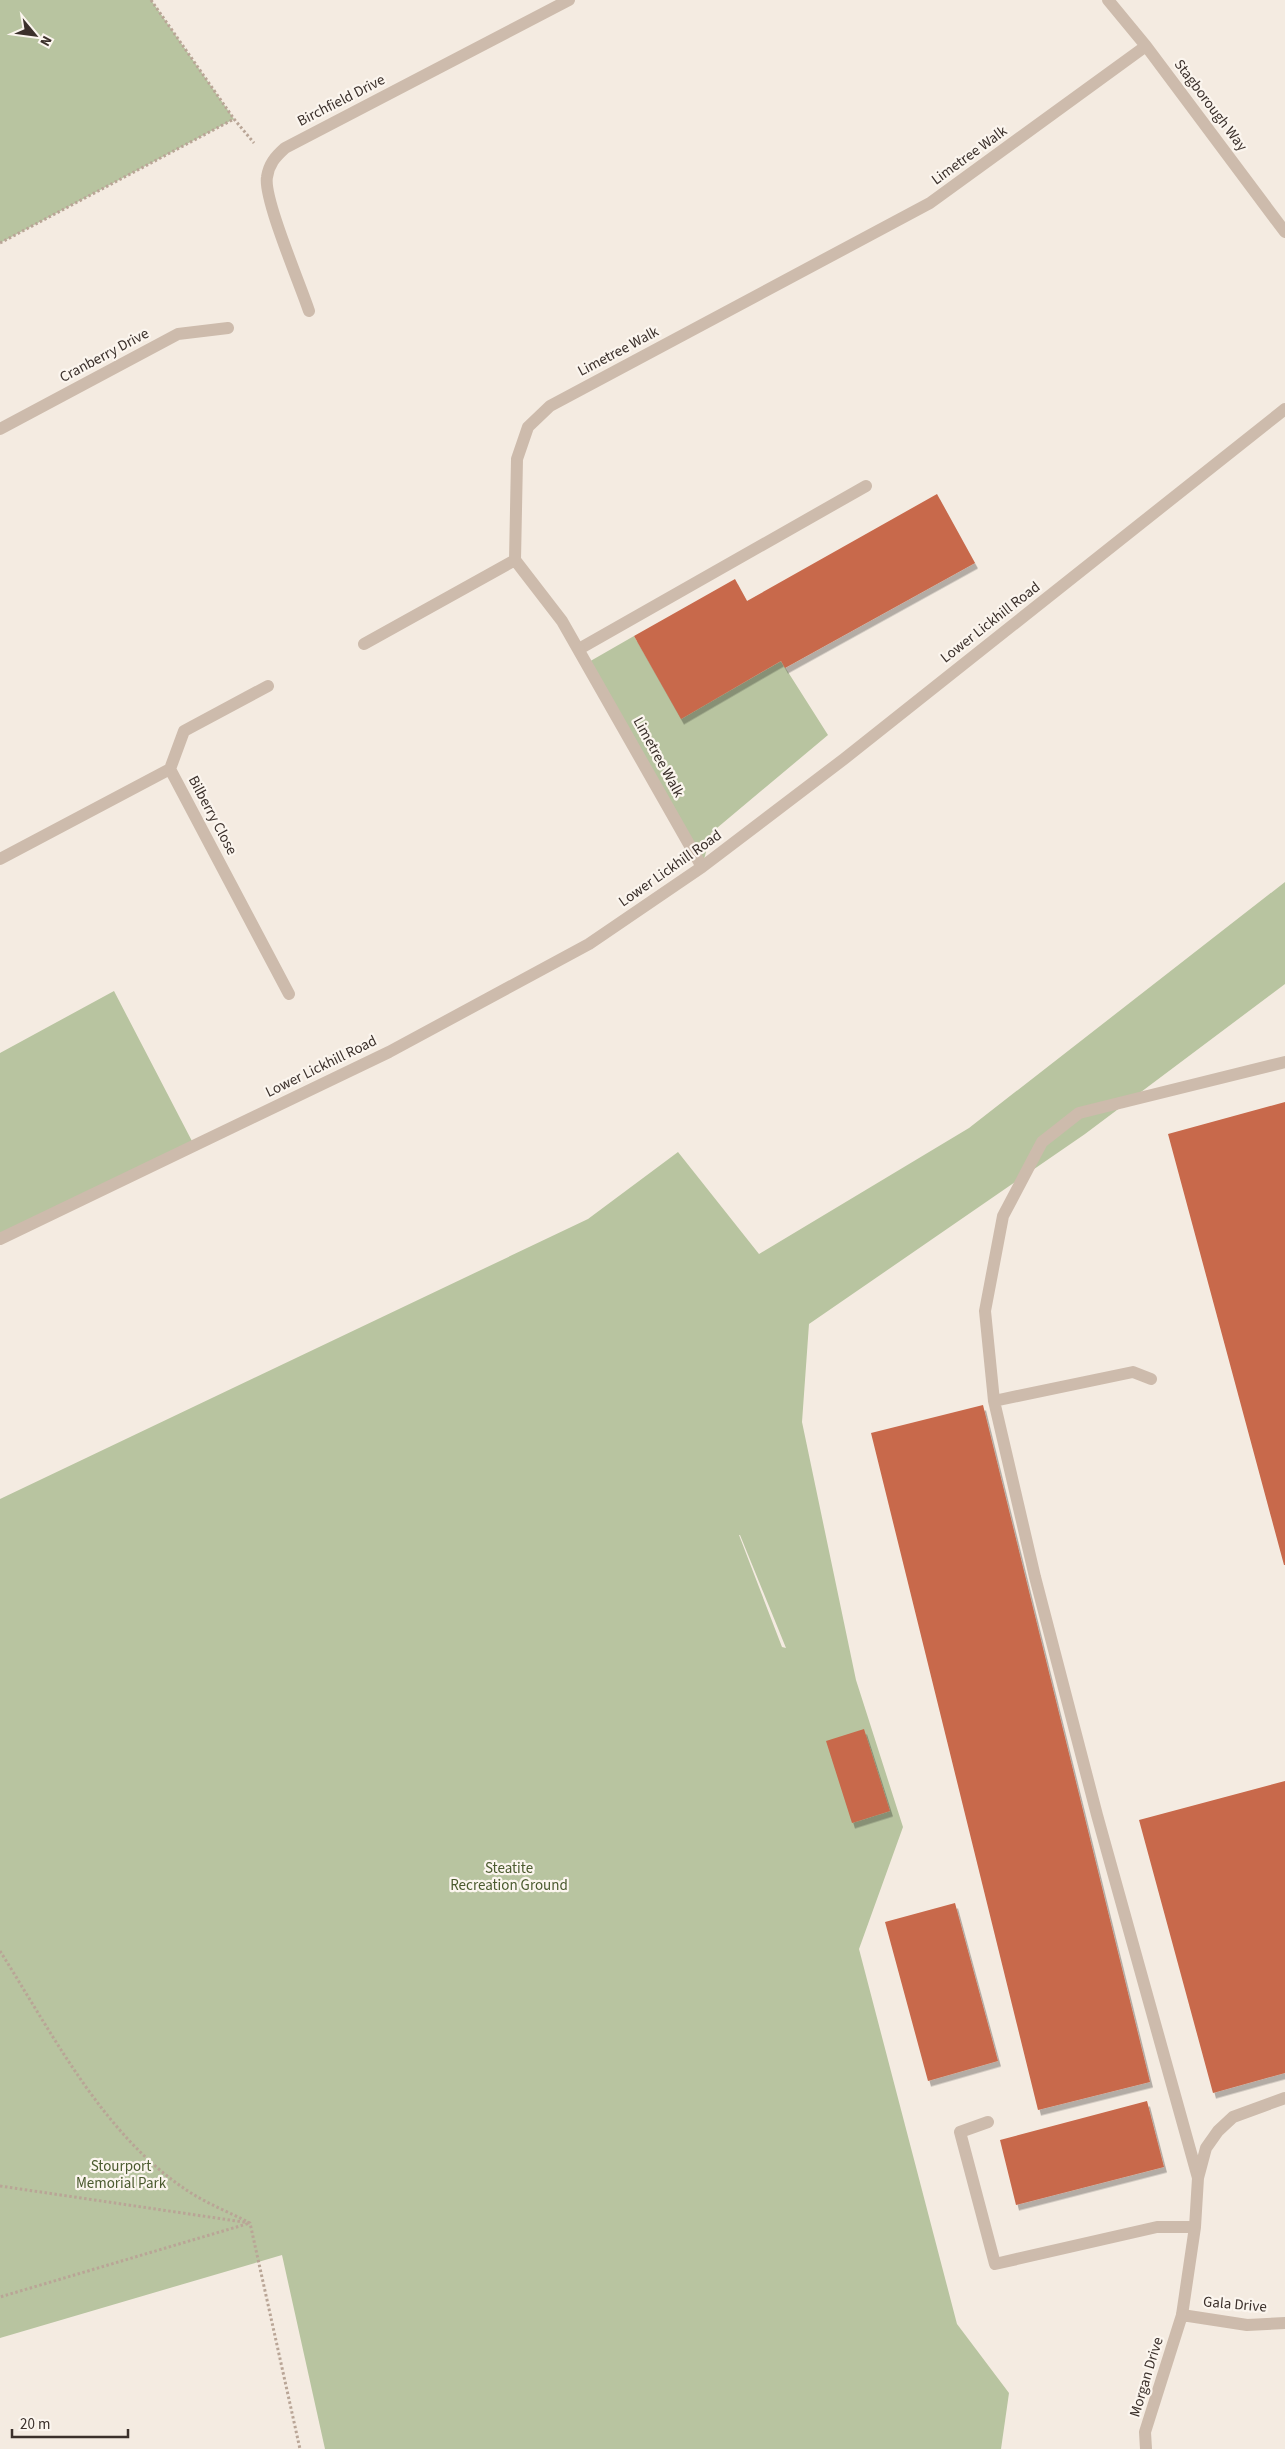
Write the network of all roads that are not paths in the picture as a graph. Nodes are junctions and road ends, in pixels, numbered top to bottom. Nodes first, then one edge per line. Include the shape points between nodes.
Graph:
1 (569, 0) edge
2 (1108, 0) edge
3 (1146, 46) junction
4 (1285, 232) edge
5 (309, 311) dead end
6 (228, 328) dead end
7 (1285, 409) edge
8 (0, 430) edge
9 (866, 486) dead end
10 (515, 560) junction
11 (364, 644) dead end
12 (579, 649) junction
13 (268, 686) dead end
14 (170, 769) junction
15 (0, 859) edge
16 (702, 867) junction
17 (288, 994) dead end
18 (1285, 1062) edge
19 (0, 1239) edge
20 (1151, 1379) dead end
21 (994, 1402) junction
22 (1285, 2098) edge
23 (988, 2122) dead end
24 (1198, 2178) junction
25 (1195, 2227) junction
26 (1182, 2315) junction
27 (1285, 2323) edge
28 (1146, 2449) edge

1 - 5 street, Birchfield Drive via 285,148 271,162 266,180 273,210
2 - 3 street, Stagborough Way
3 - 4 street, Stagborough Way
3 - 10 street, Limetree Walk via 930,203 550,406 528,427 517,459
6 - 8 street, Cranberry Drive via 178,334
7 - 16 street, Lower Lickhill Road via 844,759
9 - 12 street
10 - 11 street
10 - 12 street, Limetree Walk
12 - 16 street, Limetree Walk
13 - 14 street via 184,731
14 - 15 street, Bilberry Close
14 - 17 street, Bilberry Close
16 - 19 street, Lower Lickhill Road via 589,944 397,1047
18 - 21 street via 1079,1113 1042,1142 1003,1216 985,1311
20 - 21 street via 1133,1372
21 - 24 street via 1081,1754
22 - 24 street via 1233,2118 1218,2131 1206,2148
23 - 25 street via 960,2132 994,2264 1157,2227
24 - 25 street, Morgan Drive
25 - 26 street, Morgan Drive
26 - 27 street, Gala Drive via 1246,2325
26 - 28 street, Morgan Drive via 1145,2432

